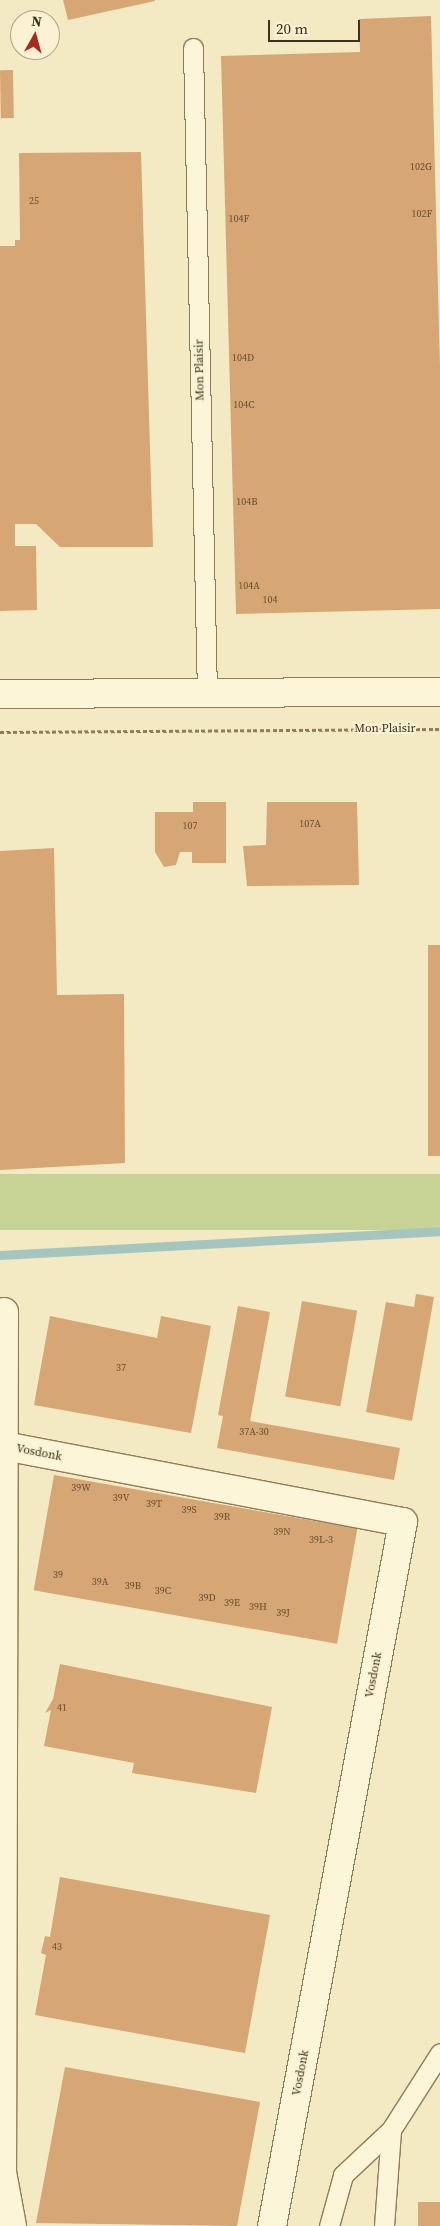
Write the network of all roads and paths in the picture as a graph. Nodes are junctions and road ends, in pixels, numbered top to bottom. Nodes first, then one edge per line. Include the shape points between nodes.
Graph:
1 (193, 48) dead end
2 (440, 692) edge
3 (207, 693) junction
4 (0, 694) edge
5 (440, 729) edge
6 (0, 732) edge
7 (4, 1312) dead end
8 (4, 1446) junction
9 (440, 2053) edge
10 (391, 2130) junction
11 (12, 2226) edge
12 (272, 2226) edge
13 (330, 2226) edge
14 (384, 2226) edge

1 - 3 lane, Mon Plaisir
2 - 3 street
3 - 4 street
5 - 6 path, Mon Plaisir
7 - 8 street, Vosdonk
8 - 11 street, Vosdonk via 2,2172
8 - 12 street, Vosdonk via 403,1522
9 - 10 lane
10 - 13 lane via 343,2175
10 - 14 lane

